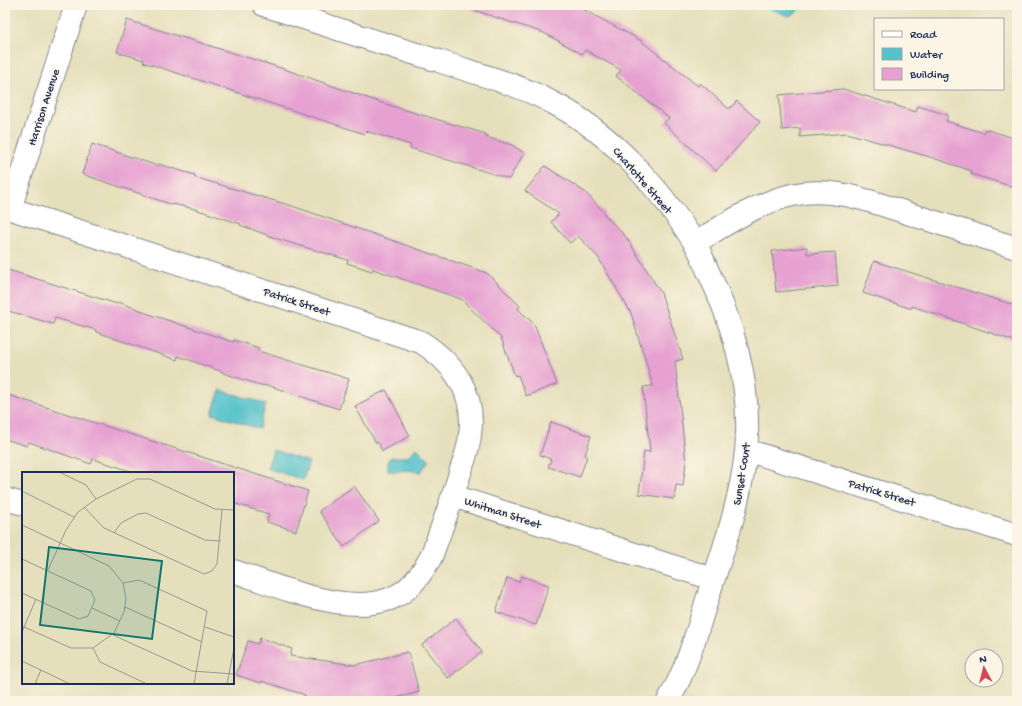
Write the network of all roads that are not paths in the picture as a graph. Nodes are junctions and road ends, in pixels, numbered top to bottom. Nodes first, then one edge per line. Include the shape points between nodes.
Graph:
1 (76, 5) edge
2 (264, 5) edge
3 (8, 208) edge
4 (695, 243) junction
5 (1017, 248) edge
6 (746, 450) junction
7 (453, 496) junction
8 (5, 499) edge
9 (22, 504) edge
10 (1017, 535) edge
11 (234, 571) edge
12 (714, 579) junction
13 (668, 701) edge

1 - 3 street, Harrison Avenue
2 - 4 street, Charlotte Street via 503,82 554,103 597,132 631,162
3 - 7 street, Patrick Street via 403,335 433,349 453,368 466,391 470,411 470,436
4 - 5 street via 739,216 775,200 793,195 824,192 860,198
4 - 6 street, Sunset Court via 717,289 737,351 746,404
6 - 10 street, Patrick Street
6 - 12 street, Sunset Court via 738,498
7 - 11 street, Whitman Street via 424,571 407,589 386,600 361,604 338,603
7 - 12 street, Whitman Street
8 - 9 street
12 - 13 street, Sunset Court via 682,674

